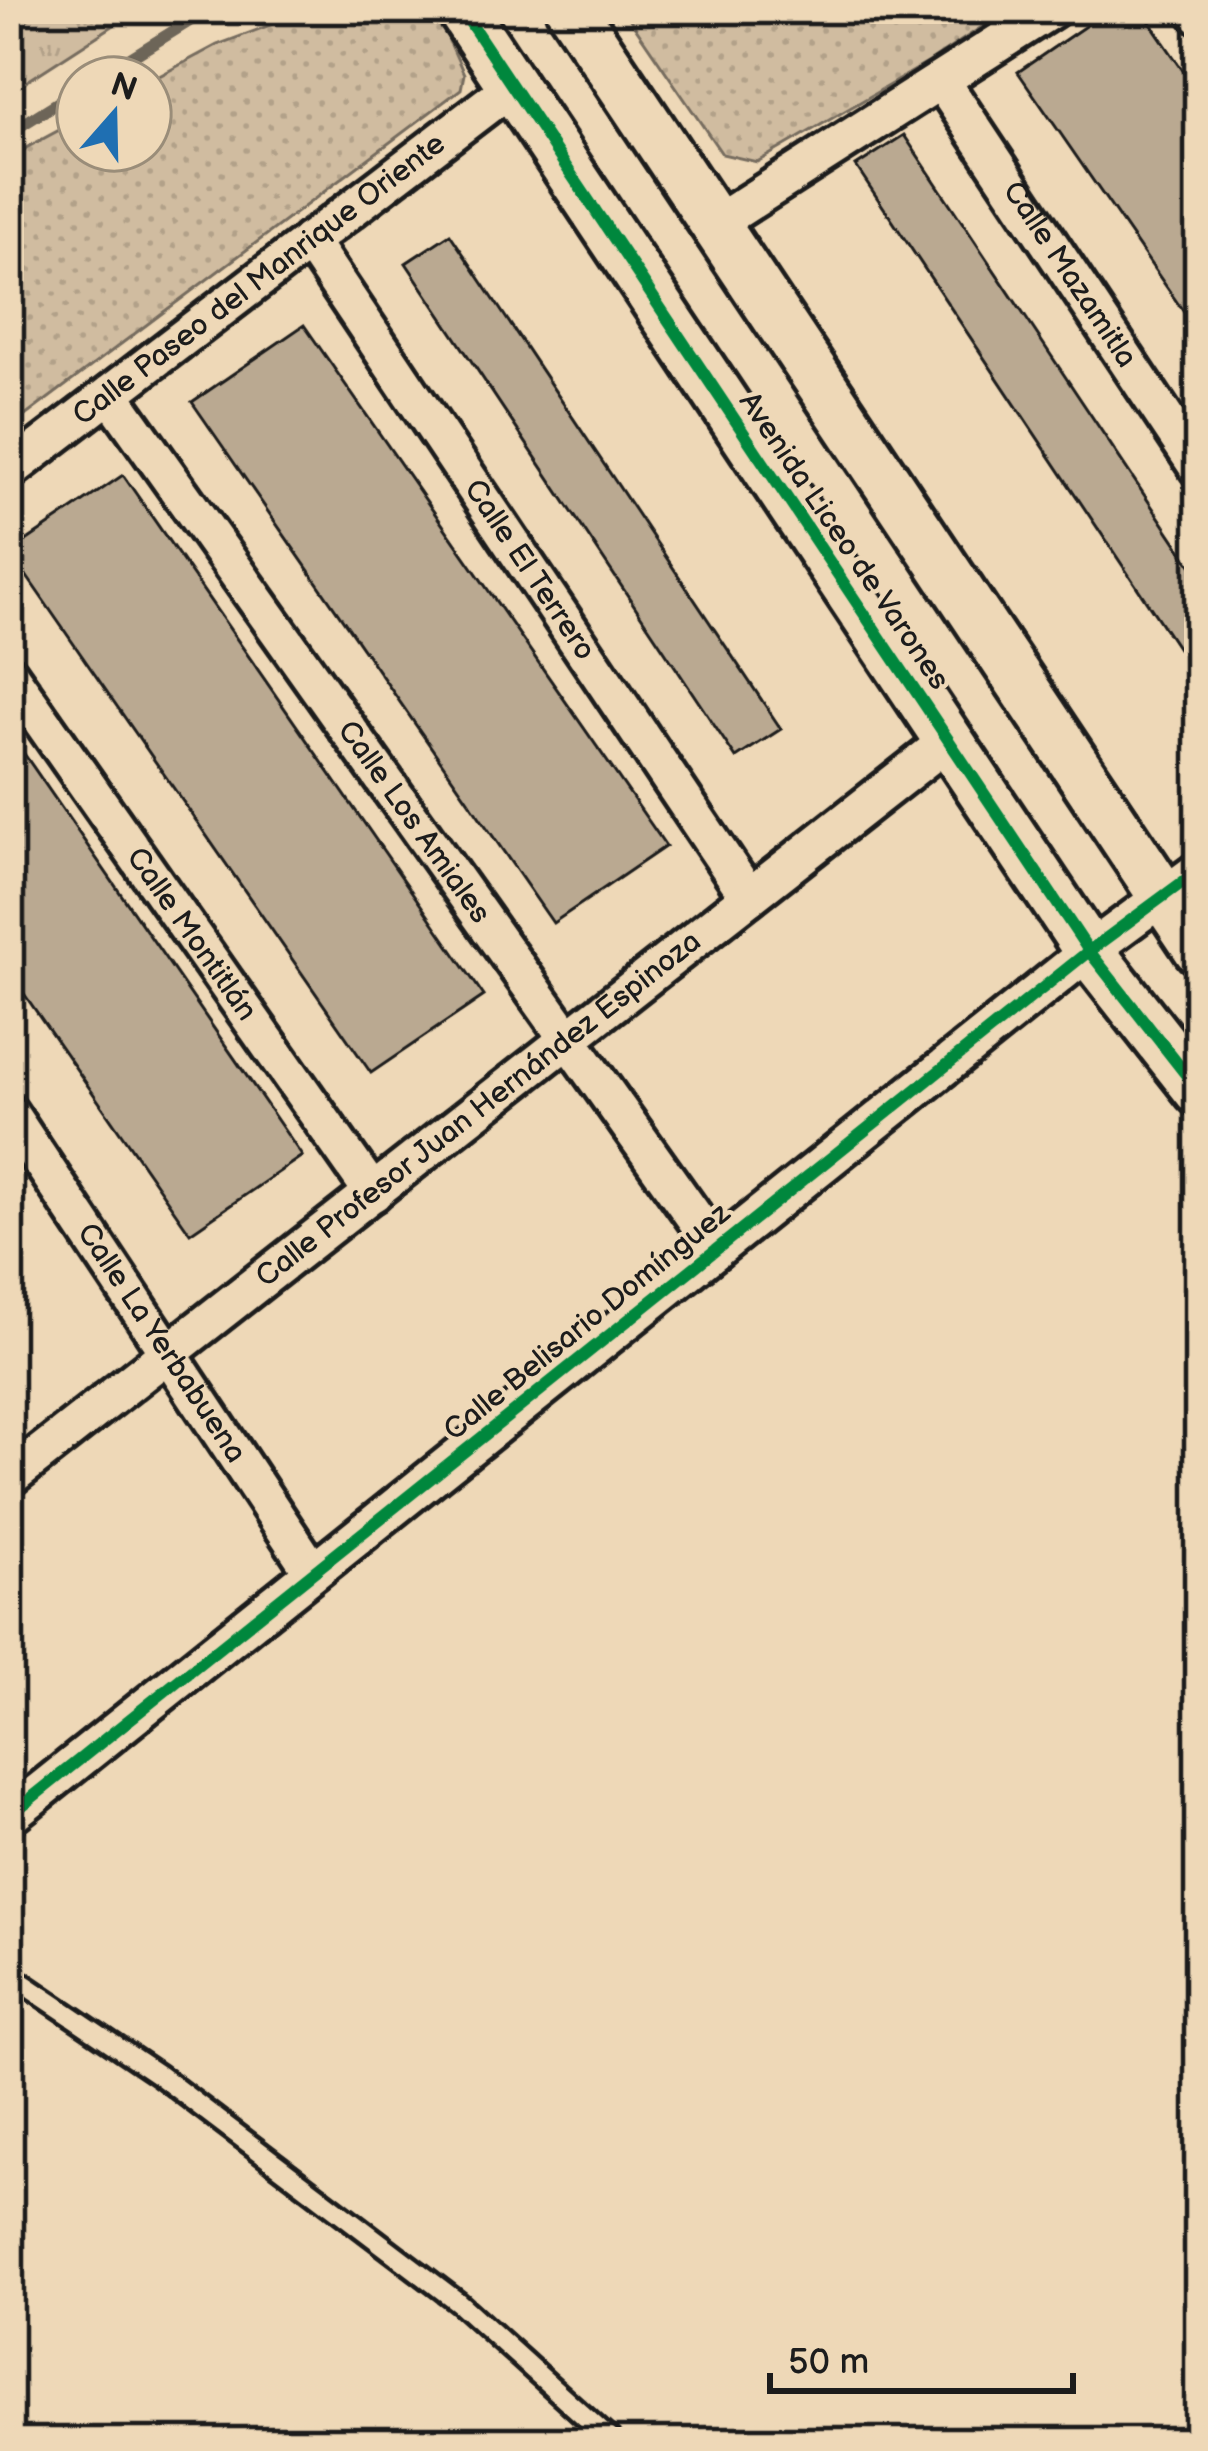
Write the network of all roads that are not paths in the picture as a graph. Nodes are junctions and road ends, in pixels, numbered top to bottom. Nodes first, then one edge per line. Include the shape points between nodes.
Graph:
1 (461, 9) edge
2 (571, 9) edge
3 (1052, 9) edge
4 (942, 82) junction
5 (511, 87) junction
6 (715, 224) junction
7 (309, 241) junction
8 (110, 394) junction
9 (1199, 469) edge
10 (9, 471) edge
11 (9, 674) edge
12 (949, 740) junction
13 (1180, 884) edge
14 (749, 897) junction
15 (1199, 950) edge
16 (1089, 951) junction
17 (568, 1039) junction
18 (1199, 1091) edge
19 (9, 1113) edge
20 (24, 1167) edge
21 (373, 1193) junction
22 (717, 1249) junction
23 (168, 1354) junction
24 (9, 1478) edge
25 (313, 1573) junction
26 (9, 1816) edge
27 (9, 1974) edge
28 (613, 2442) edge

1 - 5 street, Avenida Liceo de Varones
2 - 6 street
3 - 4 street
4 - 6 street
4 - 9 street, Calle Mazamitla
5 - 7 street, Calle Paseo del Manrique Oriente
5 - 12 street, Avenida Liceo de Varones
6 - 13 street
7 - 8 street, Calle Paseo del Manrique Oriente
7 - 14 street, Calle El Terrero
8 - 10 street, Calle Paseo del Manrique Oriente
8 - 17 street, Calle Los Amiales
11 - 21 street, Calle Montitlán
12 - 14 street, Calle Profesor Juan Hernández Espinoza
12 - 16 street, Avenida Liceo de Varones
13 - 15 street
13 - 16 street, Calle Belisario Domínguez
14 - 17 street, Calle Profesor Juan Hernández Espinoza
16 - 18 street, Avenida Liceo de Varones
16 - 22 street, Calle Belisario Domínguez
17 - 21 street, Calle Profesor Juan Hernández Espinoza
17 - 22 street, Calle Los Amiales
19 - 20 street, Calle La Yerbabuena
20 - 23 street, Calle La Yerbabuena
21 - 23 street, Calle Profesor Juan Hernández Espinoza
22 - 25 street, Calle Belisario Domínguez
23 - 24 street, Calle Profesor Juan Hernández Espinoza
23 - 25 street, Calle La Yerbabuena
25 - 26 street, Calle Belisario Domínguez
27 - 28 lane via 160,2075 458,2302

